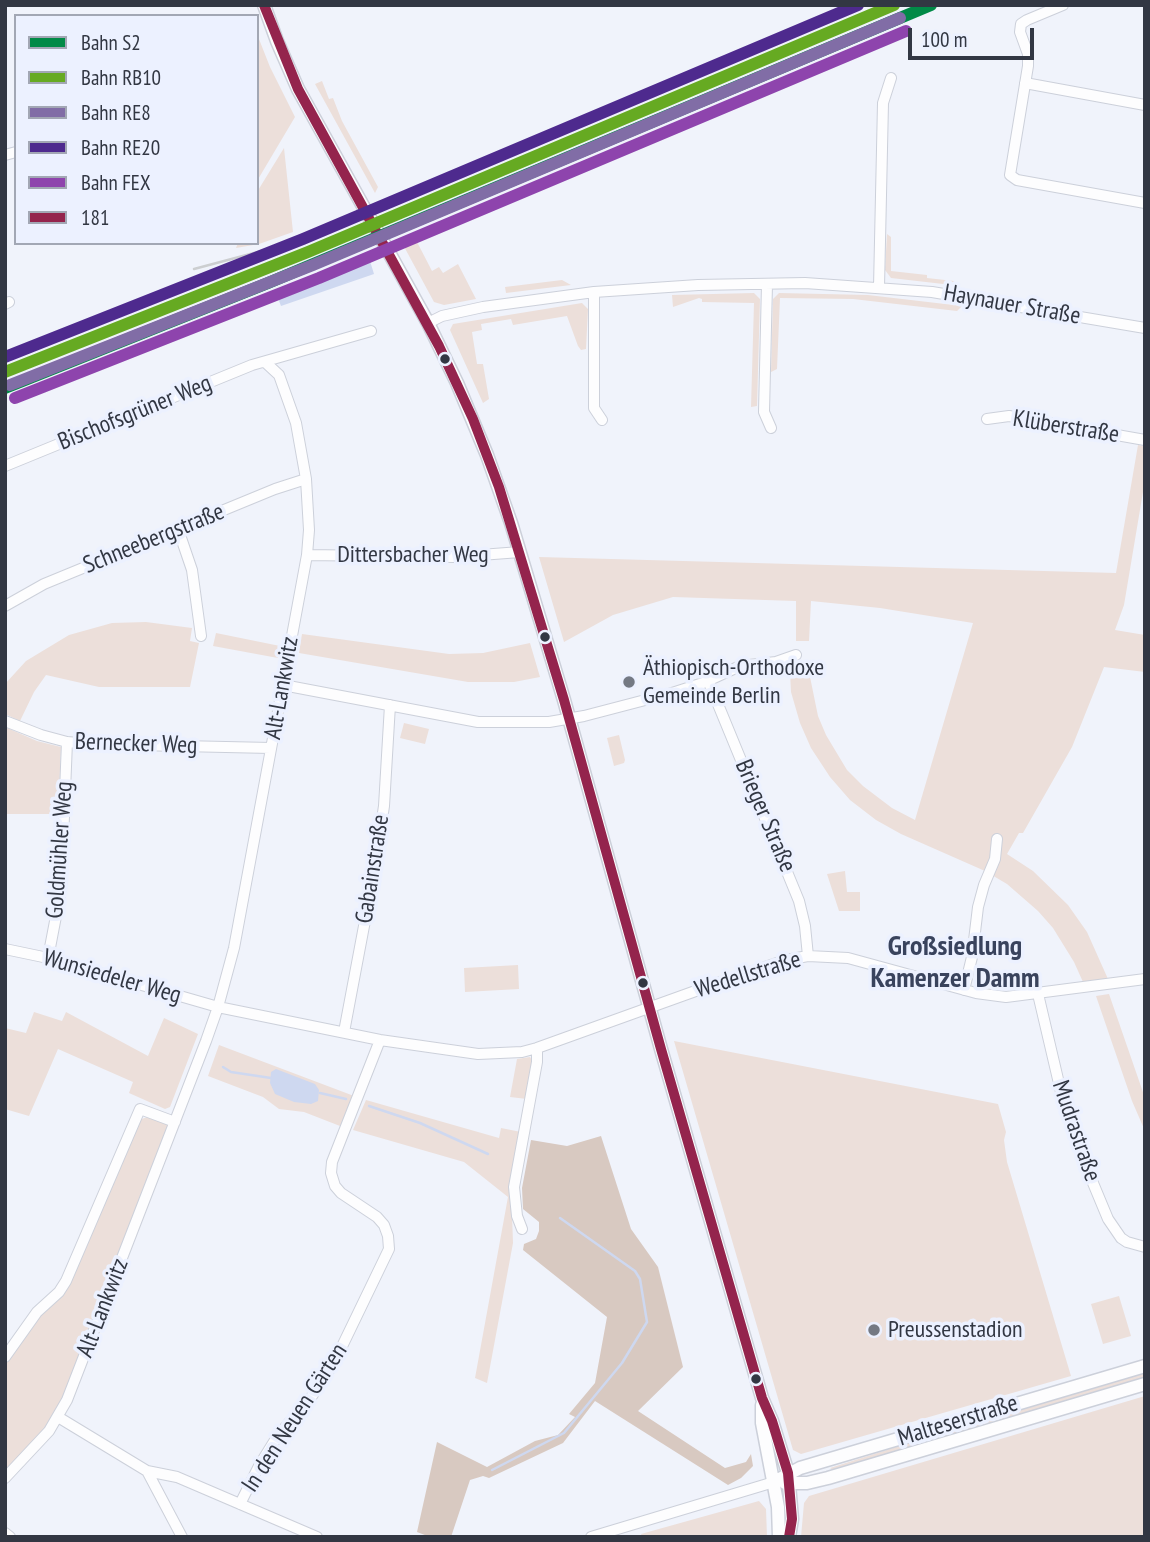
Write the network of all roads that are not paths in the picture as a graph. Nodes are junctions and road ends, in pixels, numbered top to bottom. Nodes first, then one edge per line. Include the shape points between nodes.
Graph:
1 (264, 5) edge
2 (1063, 5) edge
3 (891, 78) dead end
4 (1025, 83) junction
5 (1145, 105) edge
6 (1145, 203) edge
7 (767, 284) junction
8 (879, 287) junction
9 (594, 292) junction
10 (428, 323) junction
11 (1145, 328) edge
12 (371, 331) dead end
13 (265, 362) junction
14 (987, 419) dead end
15 (601, 420) dead end
16 (771, 428) dead end
17 (1145, 440) edge
18 (5, 467) edge
19 (306, 479) junction
20 (178, 529) junction
21 (520, 552) junction
22 (307, 555) junction
23 (5, 606) edge
24 (201, 636) dead end
25 (796, 655) dead end
26 (708, 680) junction
27 (283, 685) junction
28 (390, 705) junction
29 (569, 719) junction
30 (5, 721) edge
31 (67, 742) junction
32 (271, 748) junction
33 (997, 839) dead end
34 (5, 949) edge
35 (808, 956) junction
36 (48, 958) junction
37 (1145, 979) edge
38 (964, 990) junction
39 (1038, 994) junction
40 (218, 1007) junction
41 (649, 1007) junction
42 (344, 1032) junction
43 (380, 1040) junction
44 (537, 1048) junction
45 (175, 1122) junction
46 (522, 1229) dead end
47 (1145, 1247) edge
48 (5, 1357) edge
49 (1145, 1366) edge
50 (1145, 1384) edge
51 (762, 1398) junction
52 (995, 1410) junction
53 (58, 1417) junction
54 (1000, 1426) junction
55 (147, 1471) junction
56 (5, 1478) edge
57 (790, 1478) junction
58 (774, 1482) junction
59 (240, 1504) junction
60 (5, 1534) edge
61 (10, 1537) edge
62 (182, 1537) edge
63 (317, 1537) edge
64 (591, 1537) edge
65 (779, 1537) edge
66 (789, 1537) edge

1 - 10 main road, bridge via 298,89
2 - 4 street via 1021,24 1028,54
3 - 8 street via 883,103
4 - 5 street
4 - 6 street via 1011,177
7 - 8 street, Haynauer Straße
7 - 9 street, Haynauer Straße
7 - 16 street via 764,412
8 - 11 street, Haynauer Straße
9 - 10 street, Haynauer Straße via 464,311
9 - 15 street via 594,408
10 - 21 main road via 477,430
12 - 13 street
13 - 18 street, Bischofsgrüner Weg
13 - 19 street, Alt-Lankwitz via 279,375 291,407
14 - 17 street, Klüberstraße via 1009,416
19 - 20 street, Schneebergstraße
19 - 22 street, Alt-Lankwitz
20 - 23 street, Schneebergstraße via 44,584
20 - 24 street via 192,570
21 - 22 street, Dittersbacher Weg via 454,557
21 - 29 main road
22 - 27 street, Alt-Lankwitz
25 - 26 street via 740,666
26 - 29 street
26 - 35 street, Brieger Straße via 792,883
27 - 28 street
27 - 32 street, Alt-Lankwitz
28 - 29 street via 478,722
28 - 42 street, Gabainstraße via 378,849
29 - 41 main road
30 - 31 street, Bernecker Weg
31 - 32 street, Bernecker Weg
31 - 36 street, Goldmühler Weg via 61,890
32 - 40 street, Alt-Lankwitz via 234,948
33 - 38 street via 995,859 978,906
34 - 36 street, Wunsiedeler Weg
35 - 38 street, Wedellstraße via 848,958
35 - 41 street, Wedellstraße
36 - 40 street, Wunsiedeler Weg
37 - 39 street, Wedellstraße
38 - 39 street, Wedellstraße via 1006,997
39 - 47 street, Mudrastraße via 1065,1105 1108,1219 1121,1238
40 - 42 street, Wedellstraße
40 - 45 street, Alt-Lankwitz
41 - 44 street, Wedellstraße
41 - 51 main road
42 - 43 street, Wedellstraße
43 - 44 street, Wedellstraße via 478,1054
43 - 59 street, In den Neuen Gärten via 331,1173 341,1193 384,1225 388,1249 335,1362 277,1437
44 - 46 street via 514,1187
45 - 48 street, Alt-Lankwitz via 140,1109 66,1281
45 - 53 street, Alt-Lankwitz
49 - 52 main road, Malteserstraße
50 - 54 main road, Malteserstraße
51 - 57 main road
51 - 58 main road via 762,1423
52 - 54 main road
52 - 57 main road, Malteserstraße
53 - 55 street
53 - 56 street, Alt-Lankwitz
54 - 57 main road, Malteserstraße via 815,1481
55 - 59 street via 177,1477
55 - 62 street
57 - 58 main road, Malteserstraße
57 - 66 main road
58 - 64 street, Malteserstraße
58 - 65 main road
59 - 63 street
60 - 61 street

